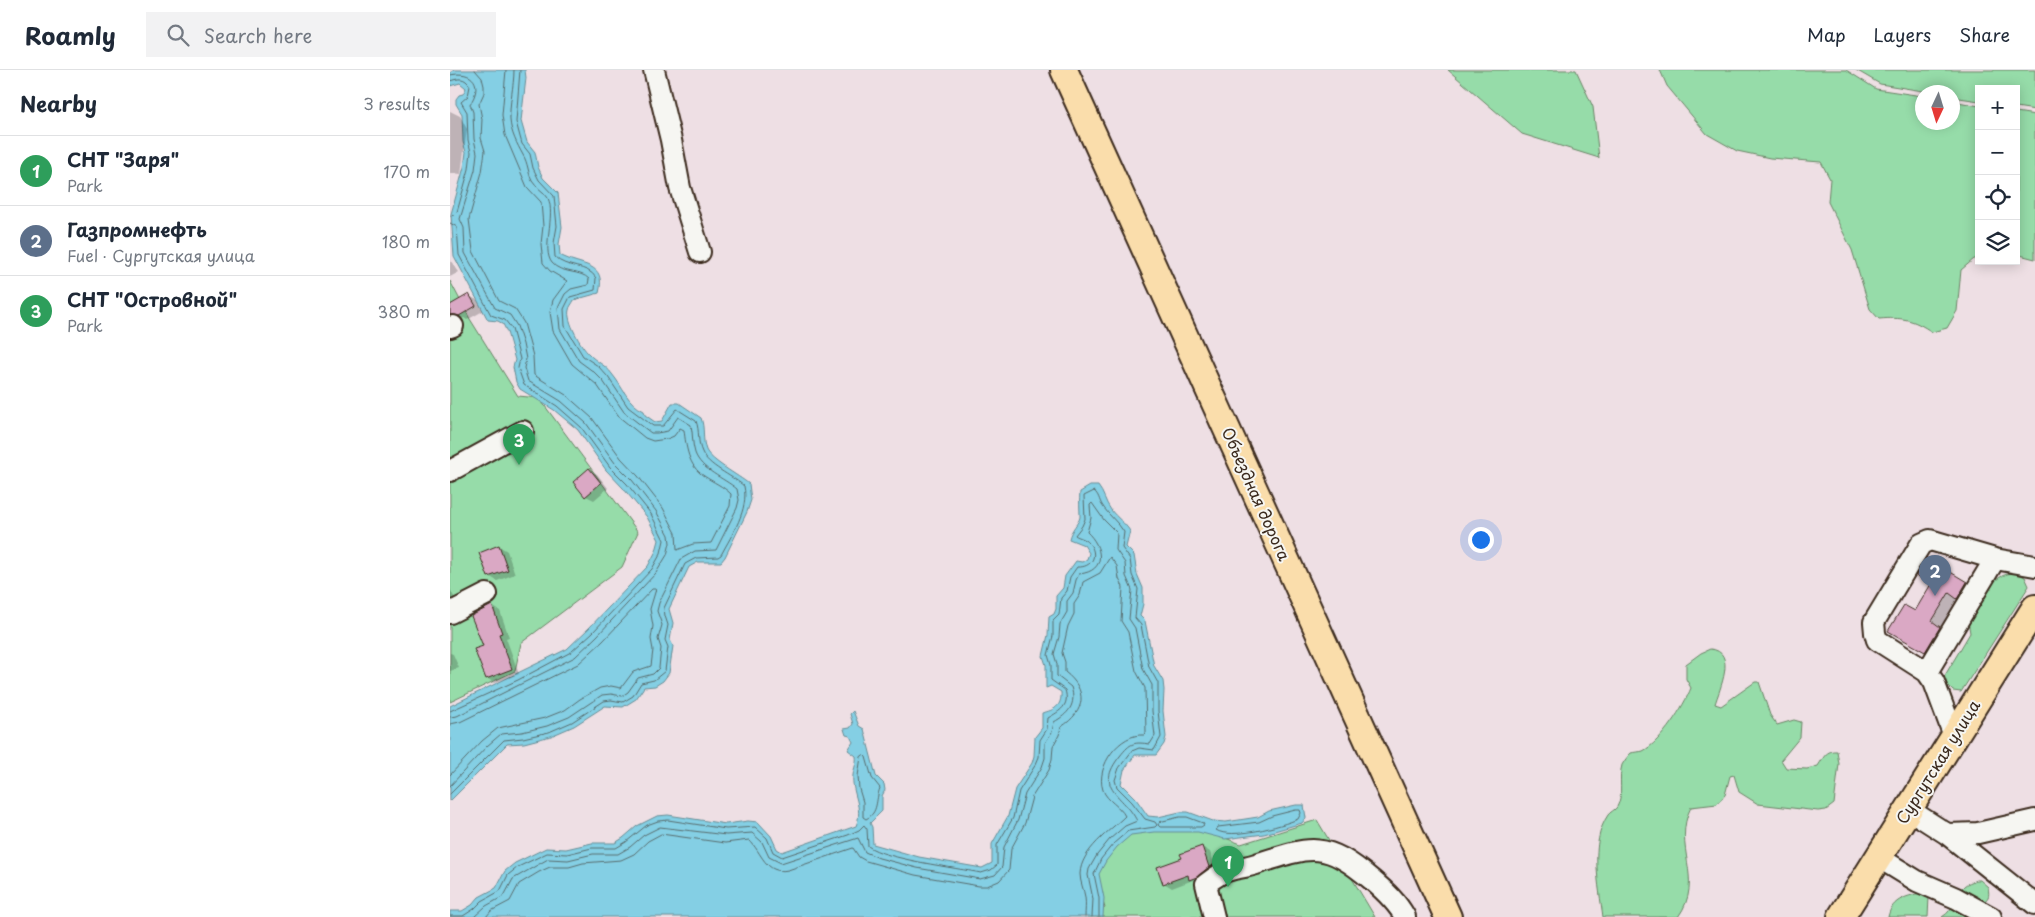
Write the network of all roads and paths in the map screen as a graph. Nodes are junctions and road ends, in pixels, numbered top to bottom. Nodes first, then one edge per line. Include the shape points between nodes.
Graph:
1 (654, 70) edge
2 (1064, 70) edge
3 (700, 252) dead end
4 (523, 431) dead end
5 (450, 471) edge
6 (1996, 559) junction
7 (2035, 566) edge
8 (487, 594) dead end
9 (2035, 608) edge
10 (450, 613) edge
11 (1927, 672) junction
12 (1954, 736) junction
13 (1908, 809) junction
14 (2035, 820) edge
15 (1947, 834) junction
16 (1878, 857) junction
17 (2035, 904) edge
18 (1211, 916) edge
19 (1405, 917) edge
20 (1448, 917) edge
21 (1841, 917) edge
22 (1991, 917) edge

1 - 3 lane via 672,140 680,188
2 - 20 main road, Объездная дорога
4 - 5 lane
6 - 7 lane
6 - 11 lane
6 - 11 lane via 1930,540 1921,544 1874,622 1877,640
8 - 10 lane
9 - 12 main road, Сургутская улица
11 - 12 lane via 1934,682
12 - 13 main road, Сургутская улица
13 - 15 lane
13 - 16 main road, Сургутская улица
14 - 15 lane via 1978,833
15 - 17 lane
16 - 21 main road, Сургутская улица
16 - 22 lane via 1917,881
18 - 19 lane via 1206,884 1223,872 1309,850 1327,851 1354,865 1399,906

